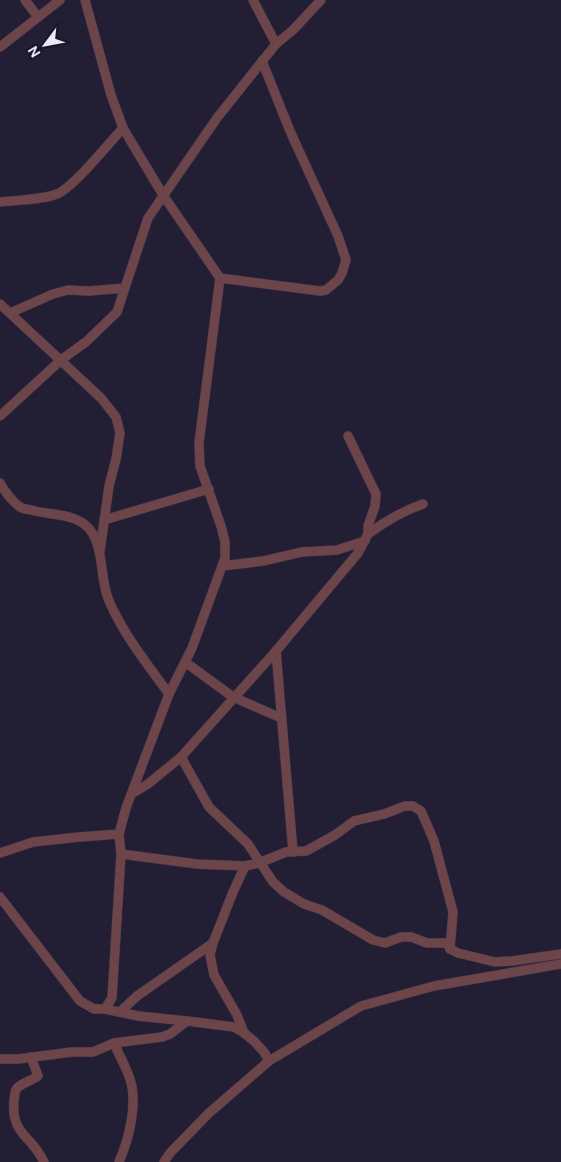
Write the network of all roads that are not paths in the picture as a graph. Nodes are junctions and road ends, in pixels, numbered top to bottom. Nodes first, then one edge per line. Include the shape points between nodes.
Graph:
1 (25, 0) edge
2 (60, 0) edge
3 (86, 0) edge
4 (254, 0) edge
5 (321, 0) edge
6 (38, 17) junction
7 (276, 44) junction
8 (0, 47) edge
9 (262, 61) junction
10 (122, 128) junction
11 (163, 195) junction
12 (0, 202) edge
13 (220, 278) junction
14 (125, 288) junction
15 (0, 304) edge
16 (10, 313) junction
17 (61, 360) junction
18 (0, 416) edge
19 (348, 436) dead end
20 (0, 483) edge
21 (209, 489) junction
22 (423, 504) dead end
23 (104, 520) junction
24 (366, 538) junction
25 (100, 554) junction
26 (222, 566) junction
27 (276, 651) junction
28 (185, 662) junction
29 (169, 694) junction
30 (233, 697) junction
31 (281, 718) junction
32 (181, 757) junction
33 (133, 793) junction
34 (119, 834) junction
35 (293, 852) junction
36 (0, 853) edge
37 (121, 854) junction
38 (259, 863) junction
39 (245, 866) junction
40 (0, 897) edge
41 (212, 943) junction
42 (450, 949) junction
43 (561, 954) edge
44 (561, 964) edge
45 (105, 1008) junction
46 (120, 1012) junction
47 (187, 1020) junction
48 (244, 1033) junction
49 (114, 1043) junction
50 (31, 1057) junction
51 (0, 1059) edge
52 (269, 1061) junction
53 (44, 1162) edge
54 (119, 1162) edge
55 (164, 1162) edge

1 - 6 street
2 - 6 street
3 - 10 street
4 - 7 street
5 - 7 street
6 - 8 street
7 - 9 street
9 - 11 street via 216,118
9 - 13 street via 346,260 338,280 320,291
10 - 11 street
10 - 12 street via 63,191 50,196
11 - 13 street
11 - 14 street via 148,218
13 - 21 street via 199,444 200,466
14 - 16 street via 68,290
14 - 17 street via 117,312 87,342
15 - 16 street
16 - 17 street
17 - 18 street
17 - 23 street via 116,417 120,433
19 - 24 street via 376,494
20 - 25 street via 21,508 82,521 93,534
21 - 23 street
21 - 26 street via 224,542
22 - 24 street via 393,516
23 - 25 street
24 - 26 street via 337,550 302,552
24 - 27 street via 358,553
25 - 29 street via 108,599 127,635
26 - 28 street
27 - 30 street
27 - 31 street
28 - 29 street
28 - 30 street
29 - 33 street
30 - 31 street
30 - 32 street
31 - 35 street
32 - 33 street
32 - 38 street via 209,807 248,844
33 - 34 street
34 - 36 street via 33,842
34 - 37 street
35 - 38 street
35 - 42 street via 306,851 354,820 413,806 421,811 434,841 453,912
37 - 39 street via 196,864
37 - 45 street via 112,998
38 - 39 street
38 - 42 street via 284,892 372,940 385,943 411,937 427,943 447,943
39 - 41 street
40 - 45 street via 80,1000 94,1009
41 - 46 street via 137,996
41 - 48 street via 210,955 214,976
42 - 43 street via 495,962
44 - 52 street via 434,986 361,1006
45 - 46 street
46 - 47 street
47 - 48 street via 234,1028
47 - 49 street via 162,1037
48 - 52 street
49 - 50 street via 93,1052
49 - 54 street via 130,1080 133,1098
50 - 51 street
50 - 53 street via 38,1076 17,1088 14,1118
52 - 55 street via 209,1113

